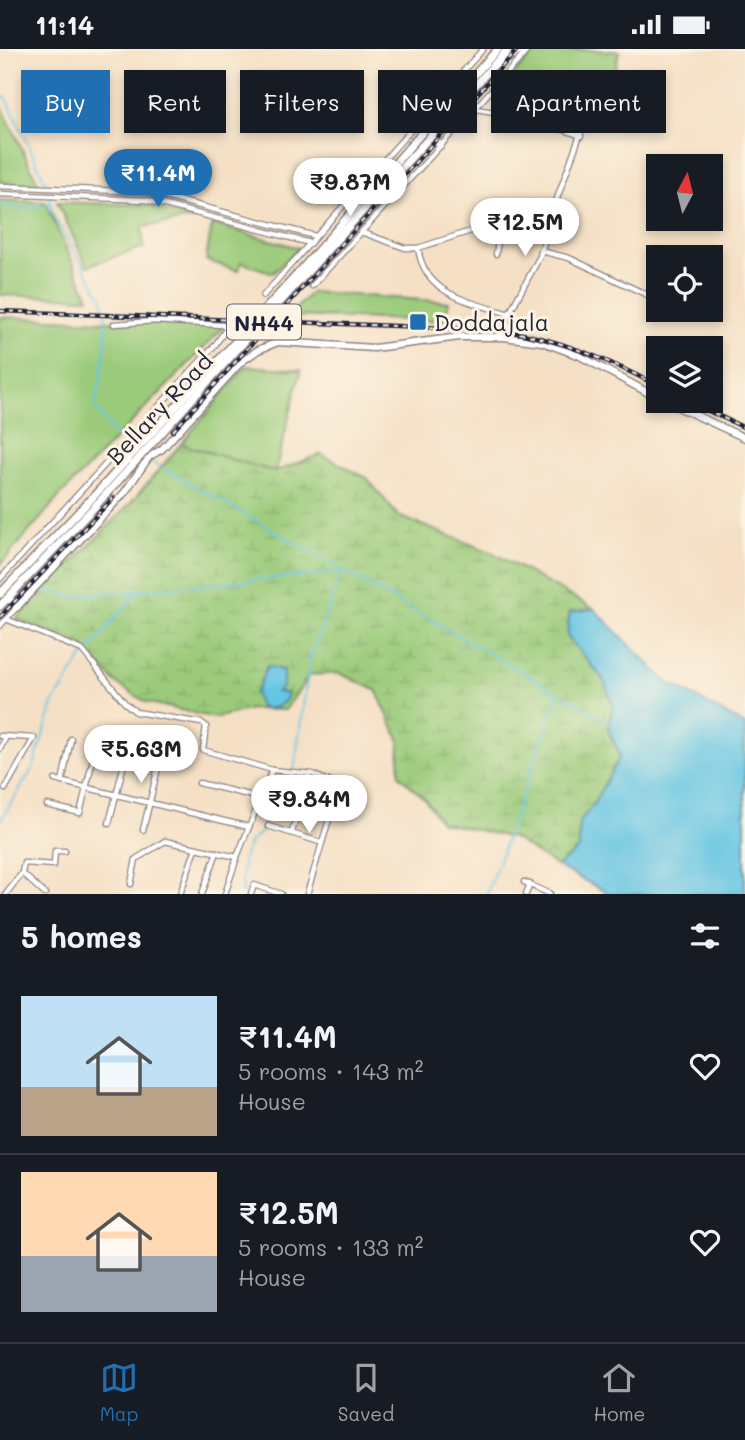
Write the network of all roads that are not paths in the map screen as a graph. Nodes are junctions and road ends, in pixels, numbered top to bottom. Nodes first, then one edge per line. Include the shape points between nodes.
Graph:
1 (483, 49) edge
2 (495, 49) edge
3 (508, 49) edge
4 (523, 49) edge
5 (529, 49) edge
6 (486, 68) junction
7 (510, 70) edge
8 (491, 92) edge
9 (477, 107) edge
10 (477, 109) edge
11 (452, 133) edge
12 (582, 133) edge
13 (581, 136) junction
14 (426, 137) junction
15 (440, 145) junction
16 (0, 186) edge
17 (0, 194) edge
18 (555, 204) junction
19 (501, 219) junction
20 (360, 232) junction
21 (316, 237) junction
22 (310, 243) junction
23 (418, 248) junction
24 (541, 251) junction
25 (496, 254) dead end
26 (312, 286) dead end
27 (646, 294) edge
28 (263, 296) dead end
29 (509, 314) junction
30 (114, 324) dead end
31 (239, 324) dead end
32 (227, 328) junction
33 (499, 337) junction
34 (646, 392) edge
35 (691, 413) edge
36 (745, 438) edge
37 (10, 584) edge
38 (0, 594) edge
39 (9, 598) junction
40 (0, 606) edge
41 (17, 607) junction
42 (6, 619) junction
43 (0, 626) edge
44 (3, 737) edge
45 (71, 739) dead end
46 (163, 747) dead end
47 (0, 750) edge
48 (95, 751) dead end
49 (125, 760) dead end
50 (272, 770) junction
51 (309, 774) junction
52 (55, 780) dead end
53 (62, 782) junction
54 (199, 783) dead end
55 (339, 785) junction
56 (86, 787) junction
57 (5, 789) dead end
58 (351, 791) dead end
59 (116, 795) junction
60 (261, 798) junction
61 (150, 803) junction
62 (47, 805) dead end
63 (109, 823) dead end
64 (268, 826) dead end
65 (249, 827) junction
66 (143, 830) dead end
67 (292, 832) junction
68 (320, 842) junction
69 (196, 848) junction
70 (65, 851) dead end
71 (217, 852) junction
72 (237, 857) junction
73 (22, 873) junction
74 (524, 882) dead end
75 (131, 884) dead end
76 (530, 884) junction
77 (6, 894) edge
78 (45, 894) edge
79 (180, 894) edge
80 (202, 894) edge
81 (225, 894) edge
82 (251, 894) edge
83 (281, 894) edge
84 (307, 894) edge
85 (526, 894) edge
86 (550, 894) edge

1 - 21 street
2 - 6 highway, NH44
3 - 6 highway, NH44
4 - 6 highway
5 - 7 street
6 - 14 highway, NH44
8 - 9 street
10 - 13 street via 531,118
11 - 15 street
12 - 13 street
13 - 18 street
14 - 15 highway
14 - 37 highway, Bellary Road / NH44, bridge via 96,499
15 - 20 street
16 - 21 street via 147,193
17 - 22 street via 146,200
18 - 19 street
18 - 24 street
19 - 23 street
19 - 25 street
20 - 23 street
20 - 26 street
21 - 22 street
22 - 28 street
23 - 29 street via 421,267 443,291
24 - 27 street via 569,258
24 - 29 street
29 - 33 street
30 - 32 street via 154,321
31 - 32 street
32 - 37 street via 118,451
33 - 34 main road via 542,342 580,356
33 - 41 main road via 374,348 278,342 258,350 149,457 125,492
35 - 36 main road
37 - 38 highway, NH44
37 - 39 highway, Bellary Road / NH44
39 - 40 highway, Bellary Road / NH44
39 - 41 highway
41 - 42 street
42 - 43 street
42 - 50 street via 82,650 132,710 202,723 206,726 203,750
44 - 47 street
44 - 57 street via 34,738
45 - 53 street
46 - 61 street
48 - 56 street
49 - 59 street
50 - 51 street
50 - 60 street
51 - 55 street
51 - 67 street
52 - 53 street
53 - 56 street
54 - 60 street
55 - 58 street
55 - 68 street
56 - 59 street
56 - 62 street via 80,813
59 - 61 street
59 - 63 street
60 - 65 street
61 - 65 street
61 - 66 street
64 - 67 street
65 - 72 street
67 - 68 street
68 - 84 street
69 - 71 street
69 - 75 street via 165,841 153,847 136,859
69 - 79 street
70 - 73 street via 55,851 54,865 24,862
71 - 72 street
71 - 80 street
72 - 81 street
73 - 77 street
73 - 78 street
74 - 76 street
76 - 85 street
76 - 86 street
82 - 83 street via 254,885

